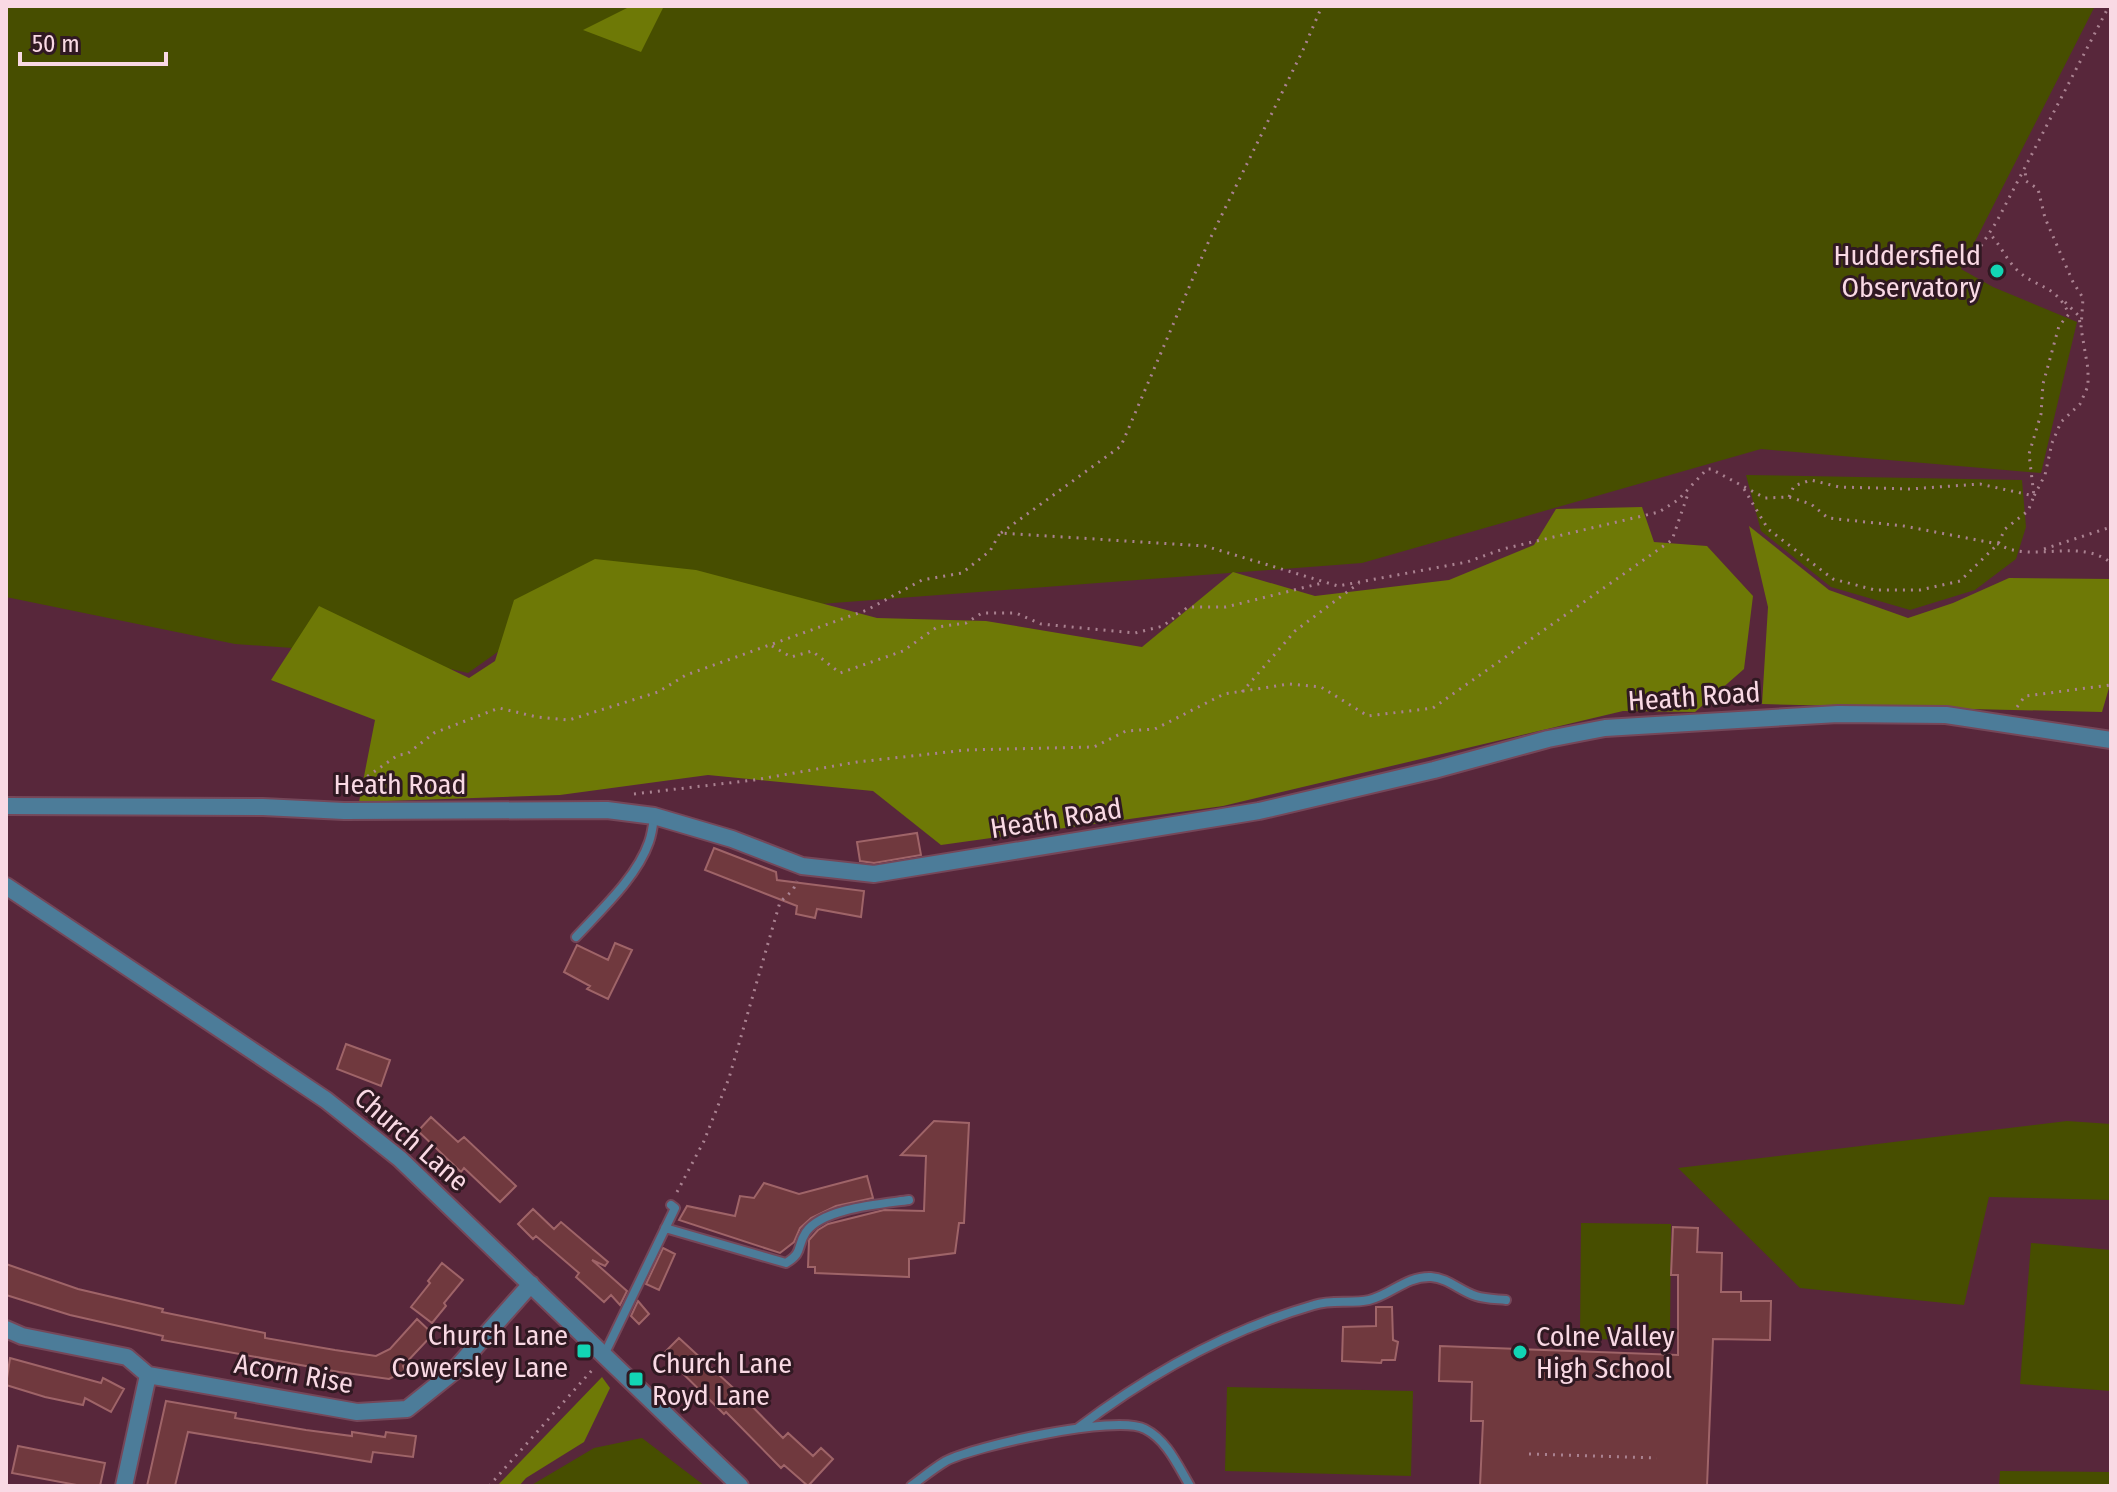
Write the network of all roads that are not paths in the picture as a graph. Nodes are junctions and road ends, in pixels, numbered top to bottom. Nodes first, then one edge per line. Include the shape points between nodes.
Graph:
1 (2111, 740) edge
2 (6, 806) edge
3 (654, 816) junction
4 (6, 886) edge
5 (576, 937) dead end
6 (909, 1200) dead end
7 (671, 1205) road end
8 (665, 1228) junction
9 (531, 1284) junction
10 (1506, 1300) dead end
11 (6, 1329) edge
12 (605, 1353) junction
13 (148, 1375) junction
14 (1078, 1428) junction
15 (124, 1486) edge
16 (740, 1486) edge
17 (911, 1486) edge
18 (1190, 1486) edge

1 - 3 street, Heath Road via 1946,715 1838,714 1605,728 1259,811 874,874 802,866
2 - 3 street, Heath Road via 607,810
3 - 5 lane via 637,864
4 - 9 street, Church Lane via 326,1100 400,1159
6 - 8 lane via 827,1217 806,1232 798,1255 786,1263
7 - 8 lane via 675,1208
8 - 12 lane
9 - 12 street, Church Lane
9 - 13 street, Acorn Rise via 452,1373 407,1409 357,1412
10 - 14 lane via 1475,1296 1432,1277 1412,1279 1370,1300 1318,1303 1160,1371
11 - 13 street, Acorn Rise via 127,1357
12 - 16 street, Church Lane
13 - 15 street
14 - 17 lane via 947,1460
14 - 18 lane via 1144,1428 1166,1446

